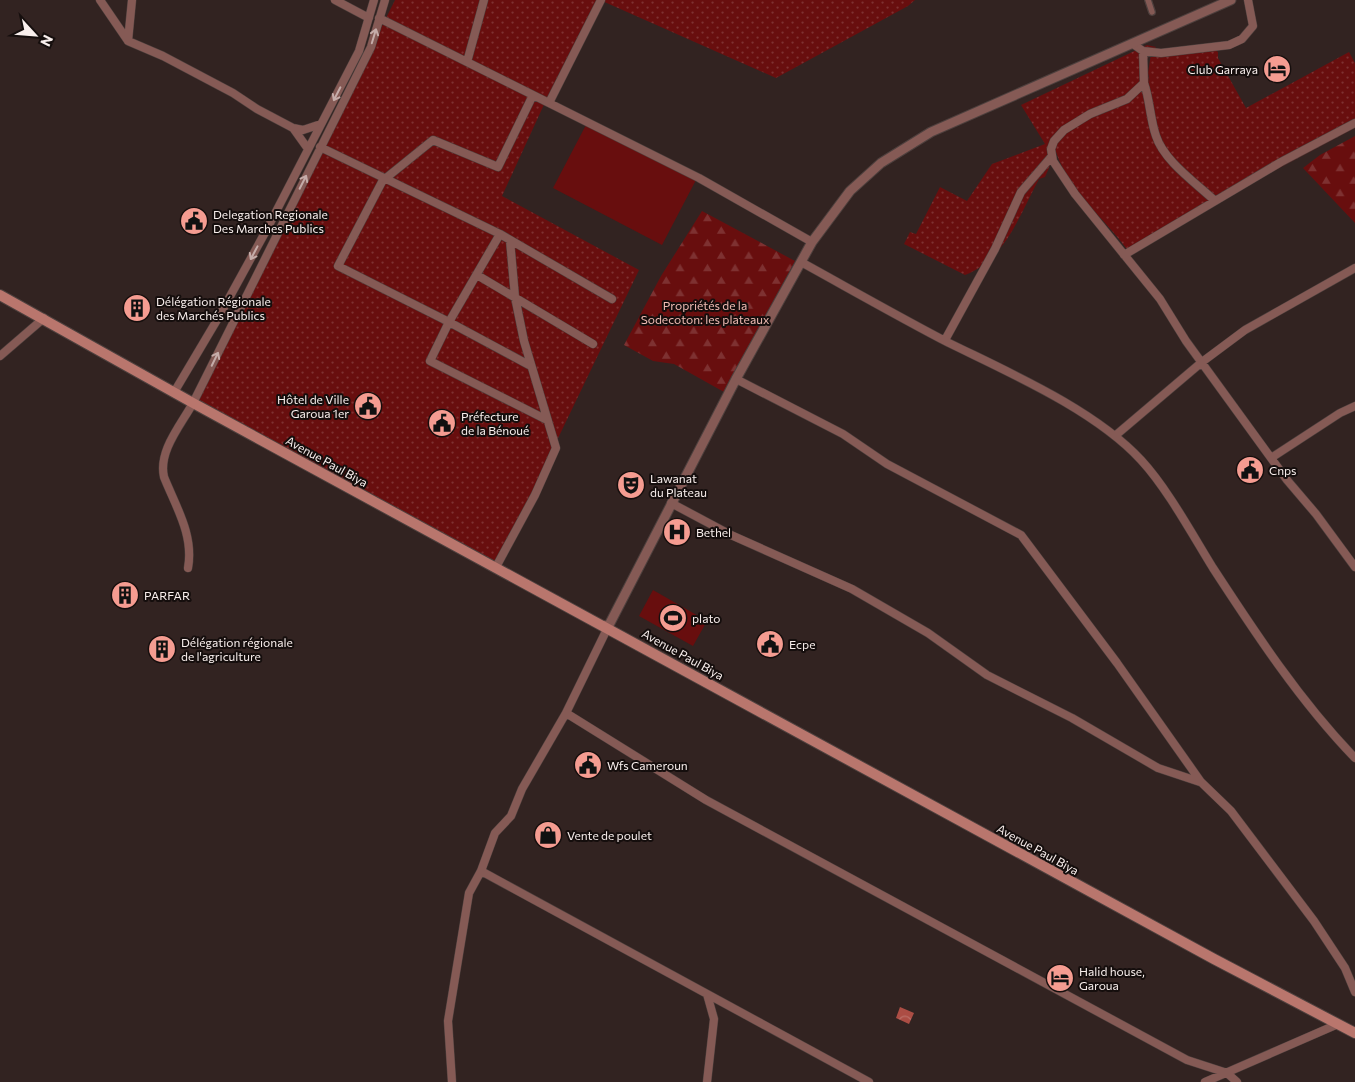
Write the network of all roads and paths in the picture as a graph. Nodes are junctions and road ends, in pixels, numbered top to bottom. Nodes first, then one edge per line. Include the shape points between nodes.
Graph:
1 (100, 0) edge
2 (132, 0) edge
3 (335, 0) edge
4 (374, 0) edge
5 (385, 0) edge
6 (484, 0) edge
7 (601, 0) edge
8 (1148, 0) edge
9 (1230, 0) edge
10 (1248, 0) edge
11 (1152, 12) dead end
12 (369, 18) junction
13 (379, 18) junction
14 (128, 41) junction
15 (1133, 44) junction
16 (1143, 51) junction
17 (467, 62) junction
18 (1144, 84) junction
19 (533, 95) junction
20 (549, 103) junction
21 (1355, 123) edge
22 (321, 124) junction
23 (293, 128) junction
24 (320, 147) junction
25 (308, 149) junction
26 (1052, 156) junction
27 (385, 178) junction
28 (1215, 201) junction
29 (500, 234) junction
30 (510, 240) junction
31 (812, 242) junction
32 (1124, 255) junction
33 (801, 262) junction
34 (1355, 268) edge
35 (477, 275) junction
36 (0, 294) edge
37 (515, 297) junction
38 (612, 299) dead end
39 (44, 318) junction
40 (449, 322) junction
41 (945, 340) junction
42 (593, 344) dead end
43 (0, 356) edge
44 (1202, 362) junction
45 (529, 365) junction
46 (736, 379) junction
47 (176, 389) dead end
48 (194, 403) junction
49 (1355, 406) edge
50 (547, 420) junction
51 (1116, 434) junction
52 (1271, 458) junction
53 (671, 503) junction
54 (1355, 551) edge
55 (1348, 557) junction
56 (496, 567) junction
57 (1355, 567) edge
58 (188, 568) dead end
59 (608, 627) junction
60 (566, 713) junction
61 (1355, 758) edge
62 (1201, 782) junction
63 (481, 871) junction
64 (1355, 992) edge
65 (707, 994) junction
66 (1338, 1024) junction
67 (1355, 1033) edge
68 (1227, 1073) junction
69 (854, 1074) junction
70 (452, 1082) edge
71 (707, 1082) edge
72 (850, 1082) edge
73 (869, 1082) edge
74 (1205, 1082) edge
75 (1238, 1082) edge

1 - 14 street
2 - 14 street
3 - 12 street
4 - 12 street
5 - 13 street
6 - 17 street
7 - 20 street
8 - 11 street
9 - 15 street
10 - 16 street via 1253,26 1242,39 1229,45 1183,51
12 -> 22 street via 359,51
13 - 17 street
24 -> 13 street via 370,47
14 - 23 street via 225,88
15 - 16 street
15 - 31 street via 931,132 881,163 850,191
16 - 18 street
17 - 19 street
18 - 26 street via 1127,99 1090,114 1064,130 1054,141
18 - 28 street via 1162,150
19 - 20 street
19 - 27 street via 498,167 433,140
20 - 31 street via 699,178
21 - 28 street
22 - 23 street via 303,130
22 - 25 street
23 - 25 street
24 - 27 street
48 -> 24 street
25 -> 47 street via 218,320
26 - 32 street via 1070,187
26 - 41 street via 1021,192
27 - 29 street
27 - 40 street via 338,266
28 - 32 street
29 - 30 street
29 - 35 street
30 - 37 street
30 - 38 street
31 - 33 street
32 - 44 street via 1160,299
33 - 41 street
33 - 46 street
34 - 44 street via 1258,321
35 - 37 street
35 - 40 street
36 - 39 main road, Avenue Paul Biya
37 - 42 street
37 - 45 street
39 - 43 street
39 - 48 main road, Avenue Paul Biya
40 - 45 street
40 - 50 street via 430,361
41 - 51 street via 1039,388
44 - 51 street
44 - 52 street
45 - 50 street
46 - 53 street
46 - 62 street via 843,434 887,464 1021,536 1118,663
48 - 56 main road, Avenue Paul Biya
48 - 58 street via 163,456 162,467 189,538
49 - 52 street
50 - 56 street via 556,448
51 - 61 street via 1142,461 1179,513 1309,708
52 - 55 street
53 - 59 street
53 - 62 street via 731,535 852,590 928,633 987,675 1072,718 1158,768
54 - 55 street
55 - 57 street
56 - 59 main road, Avenue Paul Biya
59 - 60 street
59 - 66 main road, Avenue Paul Biya
60 - 63 street via 526,782 511,816 495,833
60 - 68 street via 714,804 1187,1060
62 - 64 street via 1231,811 1314,921 1345,968
63 - 65 street
63 - 70 street via 469,893 448,1021
65 - 69 street
65 - 71 street via 714,1019
66 - 67 main road, Avenue Paul Biya
66 - 68 street
68 - 74 street
68 - 75 street
69 - 72 street
69 - 73 street

